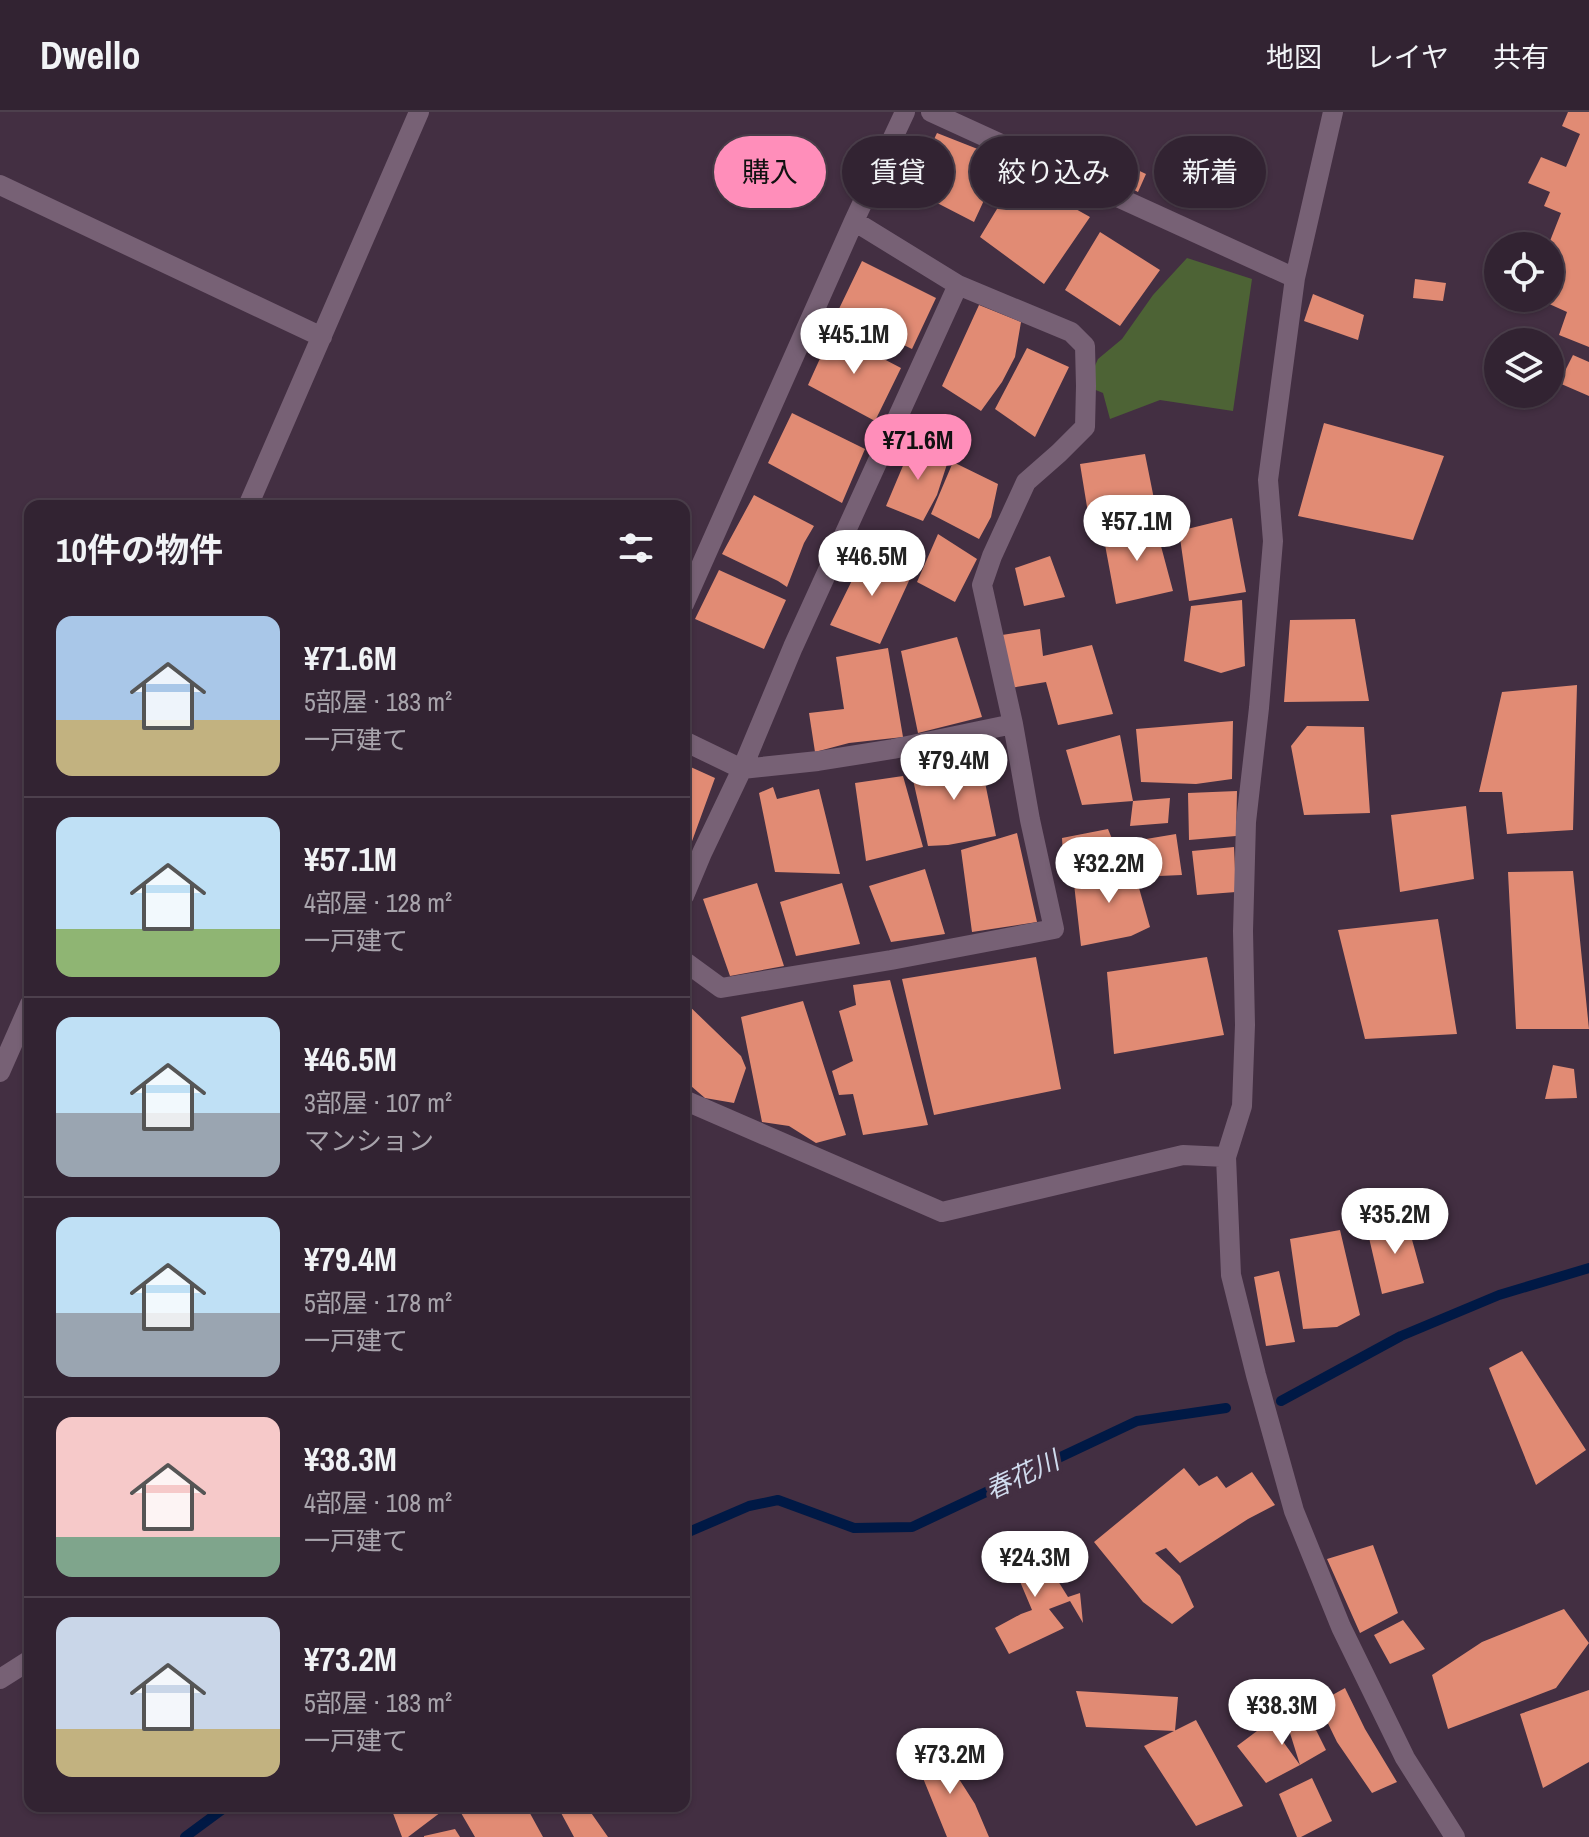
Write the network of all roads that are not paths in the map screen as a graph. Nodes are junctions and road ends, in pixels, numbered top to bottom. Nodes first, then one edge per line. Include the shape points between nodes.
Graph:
1 (419, 112) edge
2 (905, 112) edge
3 (931, 112) edge
4 (1333, 112) edge
5 (0, 185) edge
6 (854, 221) junction
7 (1295, 278) junction
8 (958, 285) junction
9 (322, 337) junction
10 (251, 500) edge
11 (690, 590) edge
12 (1013, 724) junction
13 (690, 744) edge
14 (742, 769) junction
15 (690, 882) edge
16 (690, 965) edge
17 (24, 1018) edge
18 (0, 1072) edge
19 (690, 1103) edge
20 (1226, 1157) junction
21 (24, 1664) edge
22 (0, 1679) edge
23 (1455, 1837) edge

1 - 9 street
2 - 6 street
3 - 7 street
4 - 7 street
5 - 9 street
6 - 8 street
6 - 11 street
7 - 20 street via 1268,480 1273,541 1246,822 1242,1106
8 - 12 street via 1071,332 1085,346 1085,427 1026,482 982,585
8 - 14 street
9 - 10 street
12 - 14 street via 893,749
12 - 16 street via 1054,929 721,988
13 - 14 street
14 - 15 street
17 - 18 street
19 - 20 street via 942,1212 1183,1155
20 - 23 street via 1231,1275 1294,1511 1341,1627 1405,1758
21 - 22 street

